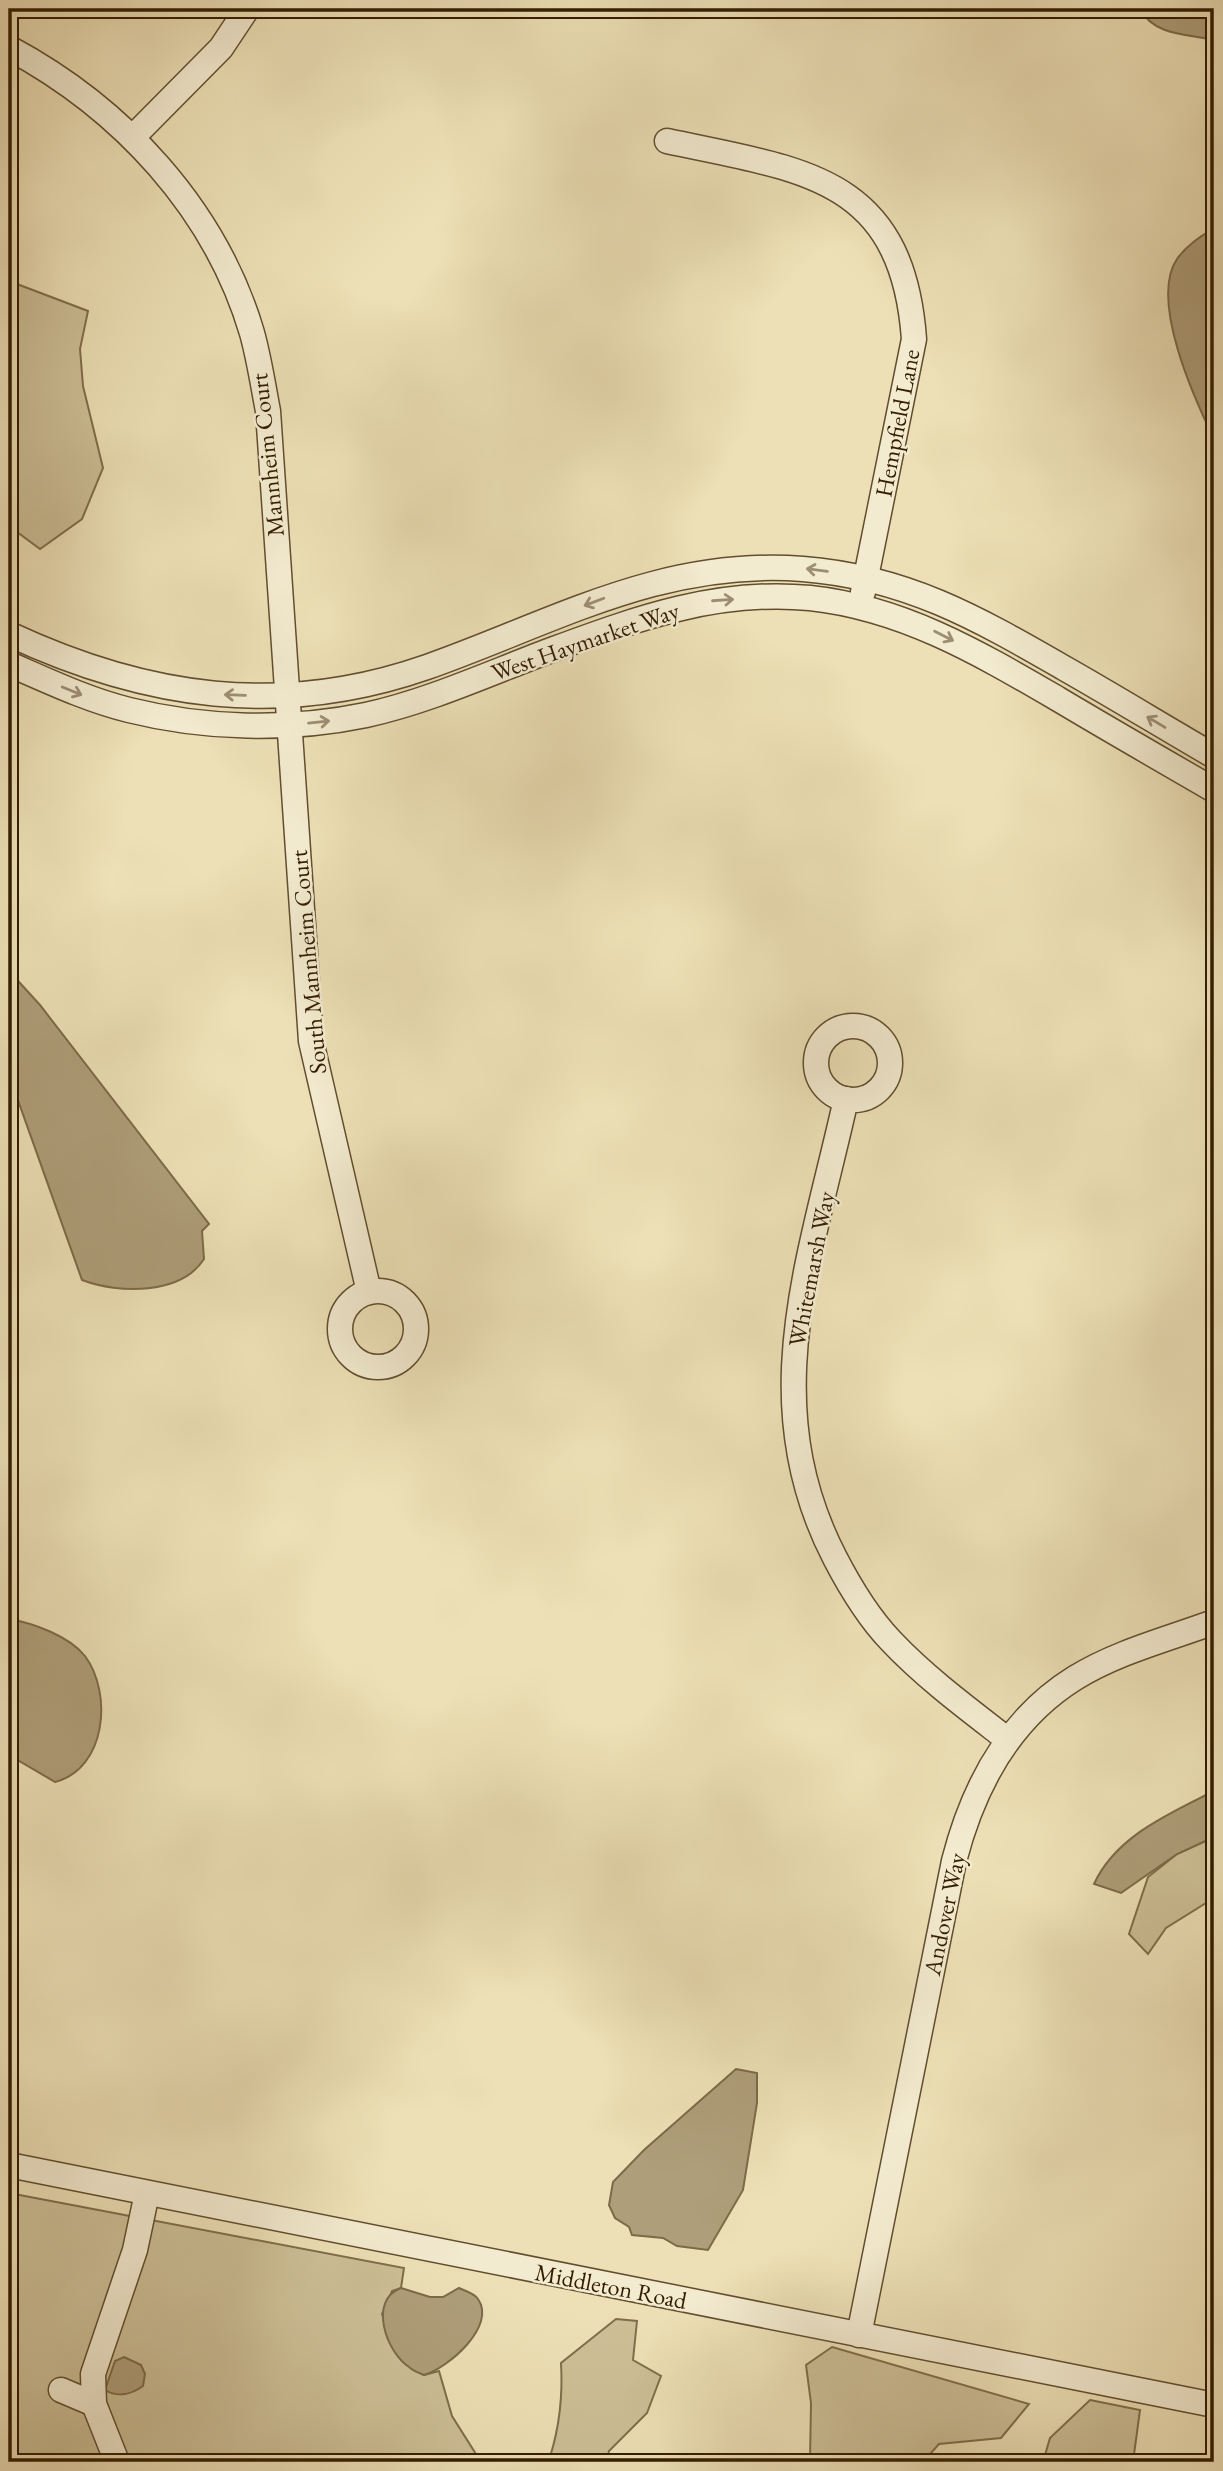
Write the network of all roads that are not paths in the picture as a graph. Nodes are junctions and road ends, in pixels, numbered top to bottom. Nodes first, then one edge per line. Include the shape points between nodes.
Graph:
1 (247, 9) edge
2 (9, 48) edge
3 (133, 137) junction
4 (667, 141) dead end
5 (866, 577) junction
6 (860, 606) junction
7 (9, 634) edge
8 (9, 664) edge
9 (287, 710) junction
10 (1214, 757) edge
11 (1214, 790) edge
12 (846, 1099) dead end
13 (369, 1292) dead end
14 (1214, 1622) edge
15 (1008, 1740) junction
16 (9, 2165) edge
17 (147, 2193) junction
18 (859, 2335) junction
19 (61, 2390) dead end
20 (94, 2404) junction
21 (1214, 2405) edge
22 (117, 2462) edge

1 - 3 street via 221,48
2 - 3 street, Mannheim Court via 83,94
3 - 9 street, Mannheim Court via 190,205 234,286 251,332 268,411
4 - 5 street, Hempfield Lane via 783,166 821,179 849,195 874,219 893,249 911,305 914,339
5 - 6 street, Hempfield Lane
5 -> 9 street, West Haymarket Way via 775,567 664,579 426,667
10 -> 5 street, West Haymarket Way via 974,616
9 -> 6 street, West Haymarket Way via 367,715 631,620 713,600 809,598
6 -> 11 street, West Haymarket Way via 937,632
9 -> 7 street, West Haymarket Way via 232,695 150,685 96,670
8 -> 9 street, West Haymarket Way via 129,710 226,724
9 - 13 street, South Mannheim Court via 311,1041
12 - 15 street, Whitemarsh Way via 797,1321 793,1422 802,1472 828,1544 868,1613 932,1680
14 - 15 street, Andover Way via 1076,1677 1031,1713
15 - 18 street, Andover Way via 972,1803 954,1861
16 - 17 street, Middleton Road
17 - 18 street, Middleton Road
17 - 20 street via 135,2250 93,2374
18 - 21 street, Middleton Road
19 - 20 street
20 - 22 street

